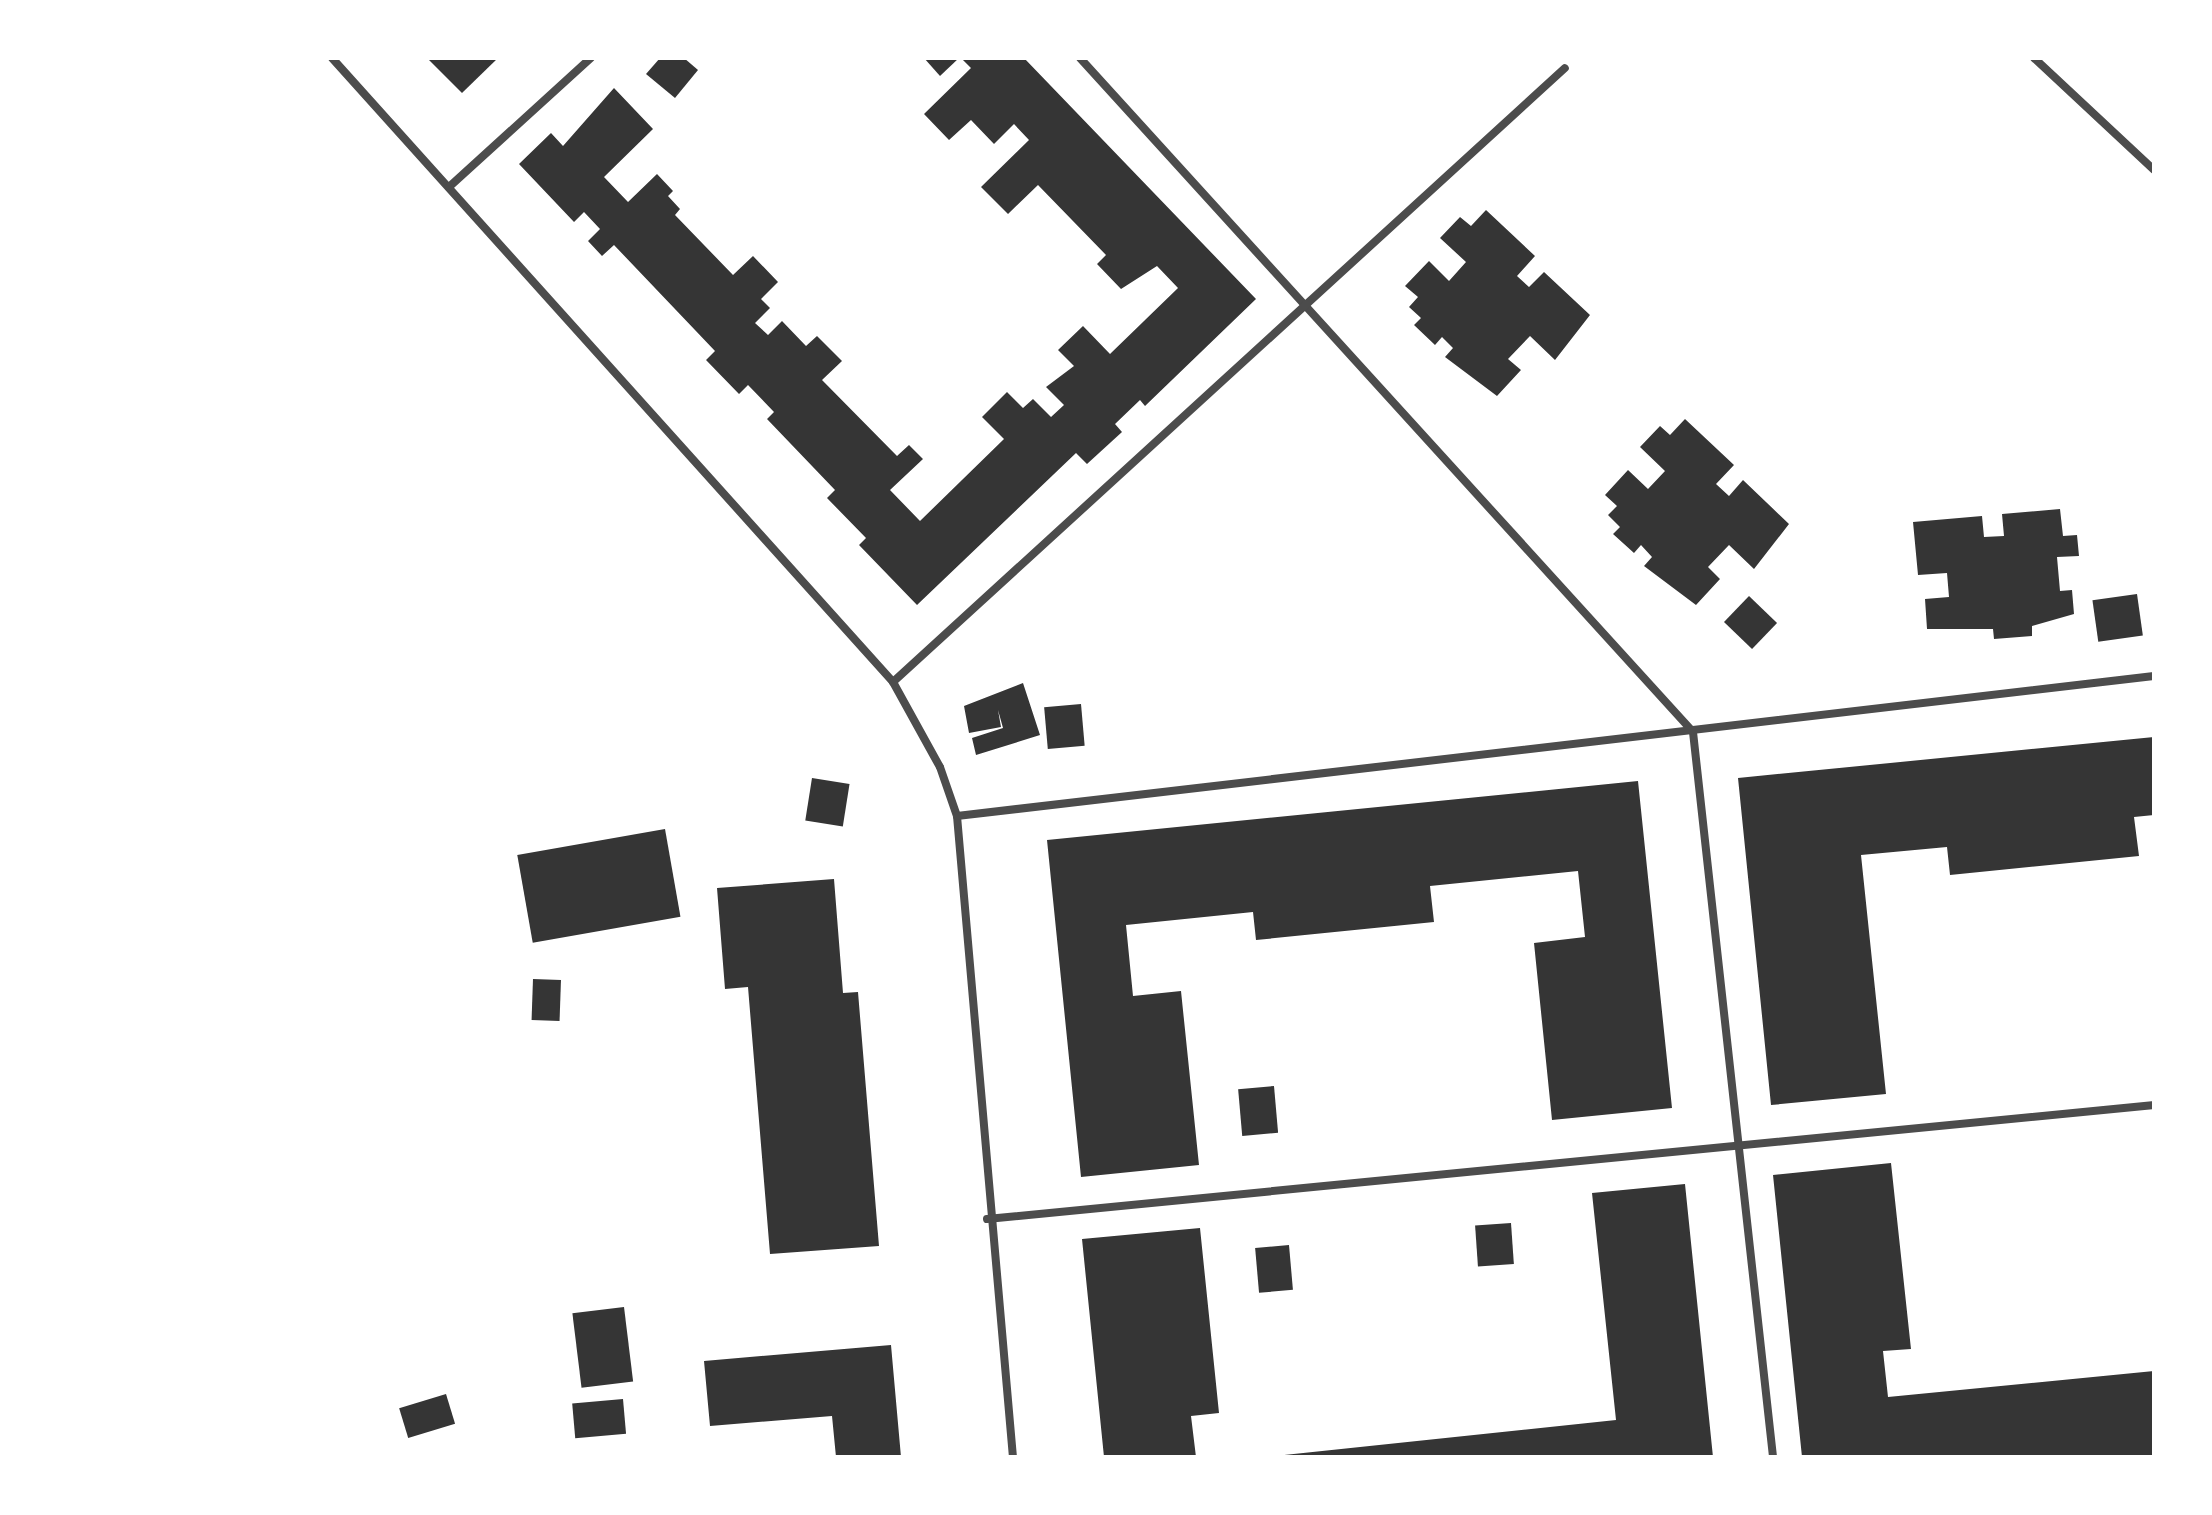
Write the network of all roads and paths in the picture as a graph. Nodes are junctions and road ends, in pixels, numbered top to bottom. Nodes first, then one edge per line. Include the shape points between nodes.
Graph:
1 (332, 58) edge
2 (591, 58) edge
3 (1080, 58) edge
4 (2034, 58) edge
5 (1565, 68) dead end
6 (2154, 170) edge
7 (449, 187) junction
8 (1305, 306) junction
9 (2154, 676) edge
10 (893, 682) junction
11 (1693, 732) junction
12 (957, 816) junction
13 (2154, 1105) edge
14 (1738, 1148) junction
15 (987, 1219) junction
16 (1013, 1457) edge
17 (1773, 1457) edge

1 - 7 street
2 - 7 street
3 - 8 street
4 - 6 street
5 - 8 street
7 - 10 street
8 - 10 street
8 - 11 street
9 - 11 street
10 - 12 street via 940,767
11 - 12 street
11 - 14 street
12 - 15 street
13 - 14 street
14 - 15 street
14 - 17 street
15 - 16 street

